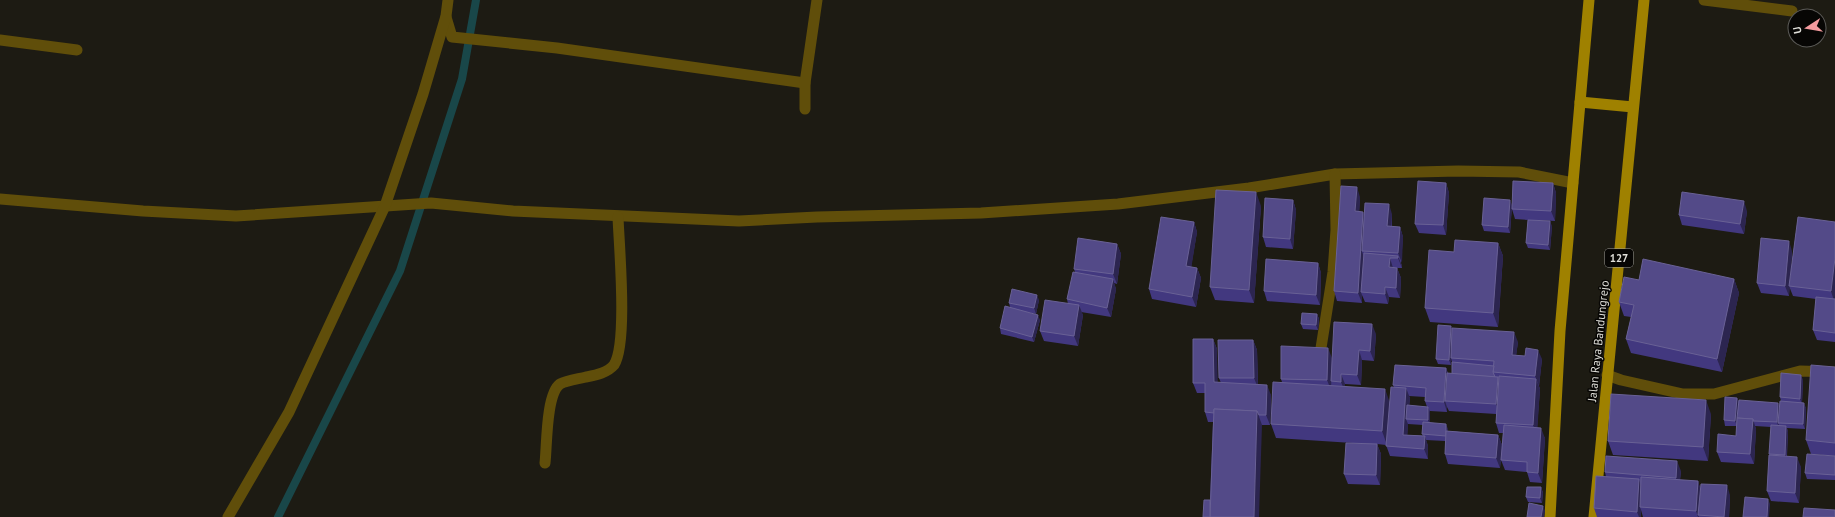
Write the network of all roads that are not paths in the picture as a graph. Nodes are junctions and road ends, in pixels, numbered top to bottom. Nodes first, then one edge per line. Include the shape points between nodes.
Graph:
1 (448, 0) edge
2 (817, 0) edge
3 (1589, 0) edge
4 (1644, 0) edge
5 (1704, 0) edge
6 (1787, 10) edge
7 (446, 16) junction
8 (0, 40) edge
9 (77, 50) dead end
10 (805, 82) junction
11 (1580, 102) junction
12 (1633, 107) junction
13 (805, 109) dead end
14 (1335, 174) junction
15 (1573, 183) junction
16 (0, 199) edge
17 (385, 206) junction
18 (618, 217) junction
19 (1321, 348) edge
20 (1835, 372) edge
21 (1607, 375) junction
22 (545, 464) dead end
23 (228, 517) edge
24 (1550, 517) edge
25 (1594, 517) edge

1 - 7 street
2 - 10 street
3 - 11 main road
4 - 12 main road, Jalan Raya Bandungrejo / 127
5 - 6 street
7 - 10 street via 452,37 557,48
7 - 17 street
8 - 9 street
10 - 13 street
11 - 12 main road
11 - 15 main road
12 - 21 main road, Jalan Raya Bandungrejo / 127 via 1632,141
14 - 15 street via 1518,172
14 - 18 street via 1249,188 1118,204 981,213 817,217 739,222
14 - 19 street via 1336,230 1333,272
15 - 24 main road via 1560,331
16 - 17 street via 236,216
17 - 18 street via 431,203
17 - 23 street via 289,412
18 - 22 street via 622,307 618,353 612,367 601,374 566,381 555,390 551,403
20 - 21 street via 1800,371 1714,394 1683,394
21 - 25 main road, Jalan Raya Bandungrejo / 127

